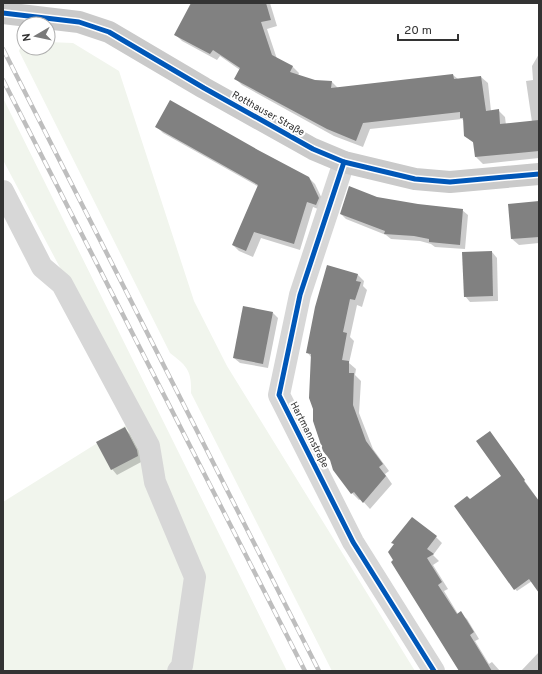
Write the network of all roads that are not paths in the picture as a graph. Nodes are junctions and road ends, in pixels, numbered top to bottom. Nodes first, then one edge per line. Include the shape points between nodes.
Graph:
1 (3, 13) edge
2 (344, 162) junction
3 (539, 174) edge
4 (3, 191) edge
5 (178, 671) edge
6 (434, 671) edge

1 - 2 main road, Rotthauser Straße via 79,22 109,32 313,149
2 - 3 main road, Rotthauser Straße via 415,179 443,181
2 - 6 street, Hartmannstraße via 300,295 279,396 353,542
4 - 5 street via 42,267 62,284 149,446 155,482 195,577 182,666

